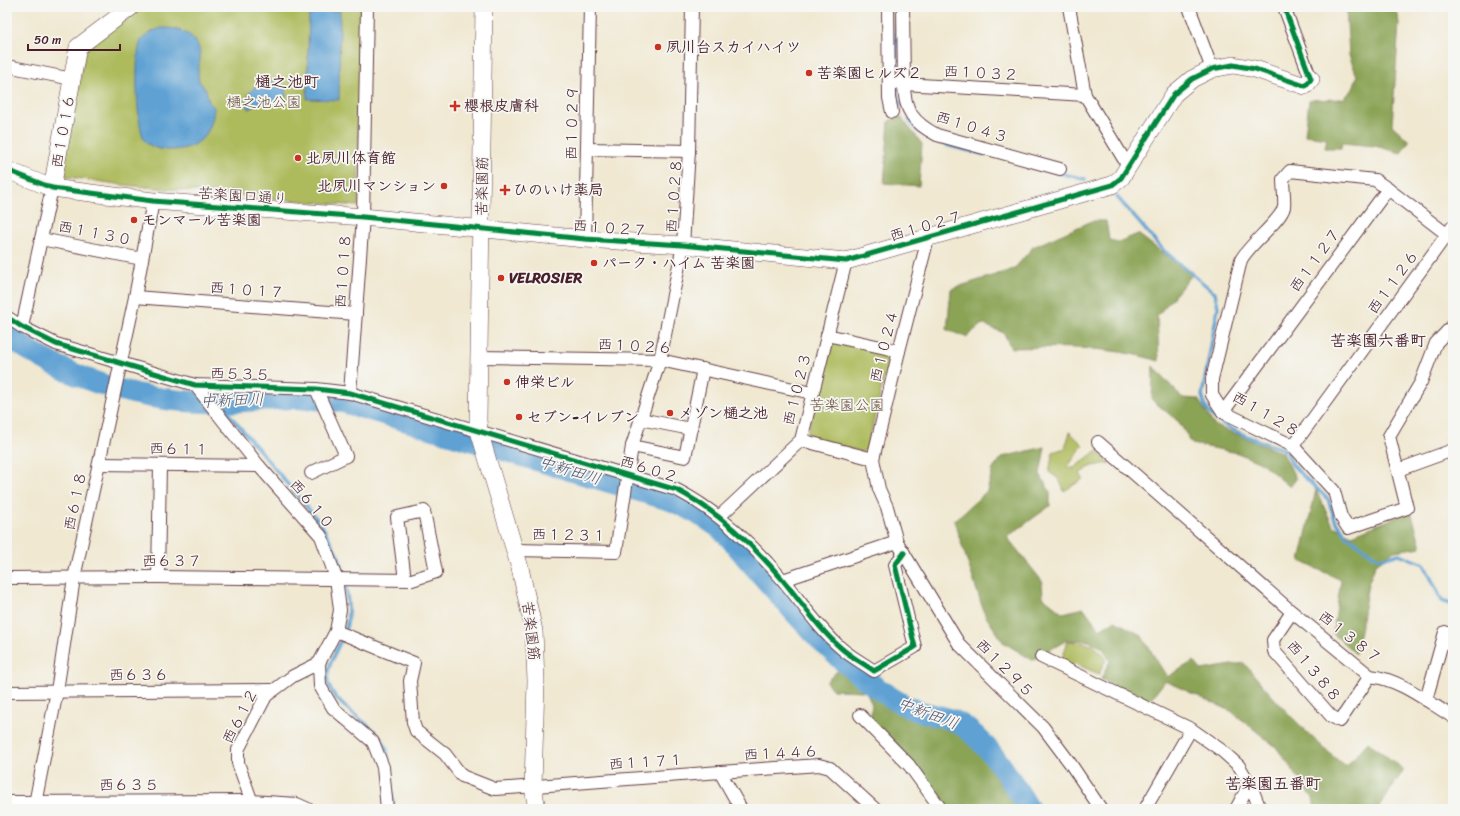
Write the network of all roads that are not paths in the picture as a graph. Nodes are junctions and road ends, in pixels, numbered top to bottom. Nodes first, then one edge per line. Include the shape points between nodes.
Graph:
1 (131, 7) edge
2 (367, 7) edge
3 (484, 7) edge
4 (590, 7) edge
5 (692, 7) edge
6 (888, 7) edge
7 (903, 7) edge
8 (1069, 7) edge
9 (1189, 7) edge
10 (1284, 7) edge
11 (7, 66) edge
12 (1212, 69) junction
13 (72, 79) junction
14 (1311, 79) joint
15 (889, 83) junction
16 (904, 84) junction
17 (1085, 95) junction
18 (892, 112) dead end
19 (587, 149) junction
20 (689, 151) junction
21 (1128, 166) junction
22 (1060, 169) dead end
23 (7, 170) edge
24 (52, 188) junction
25 (1388, 189) junction
26 (153, 200) junction
27 (363, 217) junction
28 (481, 230) junction
29 (1451, 233) edge
30 (928, 238) junction
31 (41, 239) junction
32 (585, 239) junction
33 (682, 244) junction
34 (142, 259) junction
35 (846, 261) junction
36 (135, 297) junction
37 (356, 314) junction
38 (7, 317) edge
39 (1453, 325) edge
40 (22, 327) junction
41 (827, 335) junction
42 (898, 351) junction
43 (478, 357) junction
44 (660, 360) junction
45 (121, 364) junction
46 (703, 369) junction
47 (195, 385) junction
48 (316, 389) junction
49 (350, 392) junction
50 (812, 393) junction
51 (1223, 412) junction
52 (640, 419) junction
53 (691, 429) junction
54 (480, 434) junction
55 (801, 440) junction
56 (1098, 442) dead end
57 (632, 446) junction
58 (1294, 446) junction
59 (1453, 450) edge
60 (873, 459) junction
61 (99, 464) junction
62 (160, 465) junction
63 (259, 466) junction
64 (1398, 470) junction
65 (310, 473) dead end
66 (626, 475) junction
67 (720, 516) junction
68 (897, 542) junction
69 (514, 550) junction
70 (904, 553) junction
71 (158, 577) junction
72 (7, 578) edge
73 (74, 578) junction
74 (341, 578) junction
75 (405, 580) junction
76 (783, 580) junction
77 (1292, 612) junction
78 (1445, 632) dead end
79 (340, 633) junction
80 (1040, 657) dead end
81 (319, 663) junction
82 (1370, 676) junction
83 (272, 690) junction
84 (7, 692) edge
85 (57, 692) junction
86 (1426, 700) junction
87 (860, 715) dead end
88 (1453, 716) edge
89 (1191, 729) junction
90 (720, 772) junction
91 (1250, 783) junction
92 (532, 787) junction
93 (7, 802) edge
94 (34, 805) edge
95 (184, 805) edge
96 (253, 805) edge
97 (385, 808) edge
98 (308, 809) edge
99 (537, 809) edge
100 (741, 809) edge
101 (875, 809) edge
102 (941, 809) edge
103 (1101, 809) edge
104 (1145, 809) edge
105 (1236, 809) edge
106 (1260, 809) edge

1 - 13 street, 西１０１６ via 78,46
2 - 27 street, 西１０１８
3 - 28 street, 苦楽園筋
4 - 19 street, 西１０２９
5 - 20 street, 西１０２８
6 - 15 street
7 - 16 street
8 - 17 street
9 - 12 street
10 - 14 street
11 - 13 street
12 - 14 street, 西１０２７ via 1234,65 1255,69 1305,86
12 - 21 street, 西１０２７ via 1192,79 1174,94
13 - 24 street, 西１０１６
15 - 16 street, 西１０３２
15 - 18 street
16 - 17 street, 西１０３２
16 - 22 street, 西１０４３ via 904,100 910,114 922,127 937,135
17 - 21 street
19 - 20 street
19 - 32 street, 西１０２９
20 - 33 street, 西１０２８
21 - 30 street, 西１０２７ via 1121,178 1112,185
23 - 24 street, 苦楽園口通り
24 - 26 street, 苦楽園口通り
24 - 31 street, 西１０１６
25 - 29 street
25 - 51 street, 西１１２７
25 - 51 street, 西１１２８ via 1375,180 1290,171 1283,179 1284,208 1240,260 1212,379 1212,396
26 - 27 street, 苦楽園口通り
26 - 34 street, 西６１８
27 - 28 street, 苦楽園口通り
27 - 37 street, 西１０１８
28 - 32 street, 西１０２７
28 - 43 street, 苦楽園筋
29 - 58 street, 西１１２６
30 - 35 street, 西１０２７
30 - 42 street, 西１０２４
31 - 34 street, 西１１３０
31 - 40 street, 西１０１６
32 - 33 street, 西１０２７
33 - 35 street, 西１０２７
33 - 44 street, 西１０２８
34 - 36 street, 西６１８
35 - 41 street, 西１０２３
36 - 37 street, 西１０１７
36 - 45 street, 西６１８
37 - 49 street, 西１０１８
38 - 40 street, 西５３５
39 - 64 street, 西１１２８ via 1436,343 1421,382 1389,436
40 - 45 street, 西５３５ via 56,344
41 - 42 street
41 - 50 street, 西１０２３
42 - 60 street, 西１０２４
43 - 44 street, 西１０２６
43 - 54 street, 苦楽園筋
44 - 46 street, 西１０２６
44 - 52 street, 西１０２８
45 - 47 street, 西５３５
45 - 61 street, 西６１８
46 - 50 street, 西１０２６
46 - 53 street
47 - 48 street, 西５３５
47 - 63 street, 西６１０
48 - 49 street, 西５３５
48 - 65 street via 346,456
49 - 54 street, 西５３５
50 - 55 street, 西１０２３
51 - 58 street, 西１１２８
52 - 53 street
52 - 57 street, 西１０２８
53 - 57 street via 685,457
54 - 66 street, 西６０２
54 - 69 street, 苦楽園筋
55 - 60 street
55 - 67 street, 西１０２３
56 - 77 street, 西１３８７
57 - 66 street, 西１０２８
58 - 64 street, 西１１２８ via 1334,491 1341,517 1348,528 1407,508
59 - 64 street
60 - 68 street via 879,490
61 - 62 street, 西６１１
61 - 73 street, 西６１８
62 - 63 street, 西６１１
62 - 71 street
63 - 74 street, 西６１０ via 321,536
66 - 67 street, 西６０２ via 677,490
66 - 69 street, 西１２３１ via 616,552
67 - 76 street, 西６０２
68 - 70 street, 西１２９５
68 - 76 street
69 - 92 street, 苦楽園筋 via 534,631 536,681
70 - 76 street, 西６０２ via 895,564 915,648 874,670 842,649 809,615
70 - 103 street, 西１２９５ via 959,644 1043,727
71 - 73 street, 西６３７
71 - 74 street, 西６３７
72 - 73 street, 西６３７
73 - 85 street, 西６１８
74 - 75 street, 西６３７
74 - 79 street, 西６１０
75 - 75 street, 西６３７ via 436,572 424,511 397,517
77 - 82 street, 西１３８７
77 - 82 street, 西１３８８ via 1273,640 1274,651 1331,716 1340,721
78 - 86 street
79 - 81 street, 西６１０
79 - 92 street, 西１１７１ via 414,663 410,681 412,722 416,731 445,754 462,776 496,789
80 - 89 street
81 - 83 street, 西６１２
81 - 97 street via 320,686 333,708 374,742 383,767
82 - 86 street, 西１３８７ via 1383,677
83 - 85 street, 西６３６
83 - 96 street, 西６１２ via 266,696 238,750 238,763
84 - 85 street, 西６３６
85 - 94 street, 西６１８
86 - 88 street, 西１３８７
87 - 102 street via 909,765
89 - 91 street via 1239,766
89 - 104 street
90 - 92 street, 西１１７１
90 - 100 street
90 - 101 street, 西１４４６ via 819,765 830,768
91 - 105 street
91 - 106 street
92 - 99 street, 苦楽園筋
93 - 94 street, 西６３５
94 - 95 street, 西６３５
95 - 96 street, 西６３５
96 - 98 street, 西６３５ via 297,804

